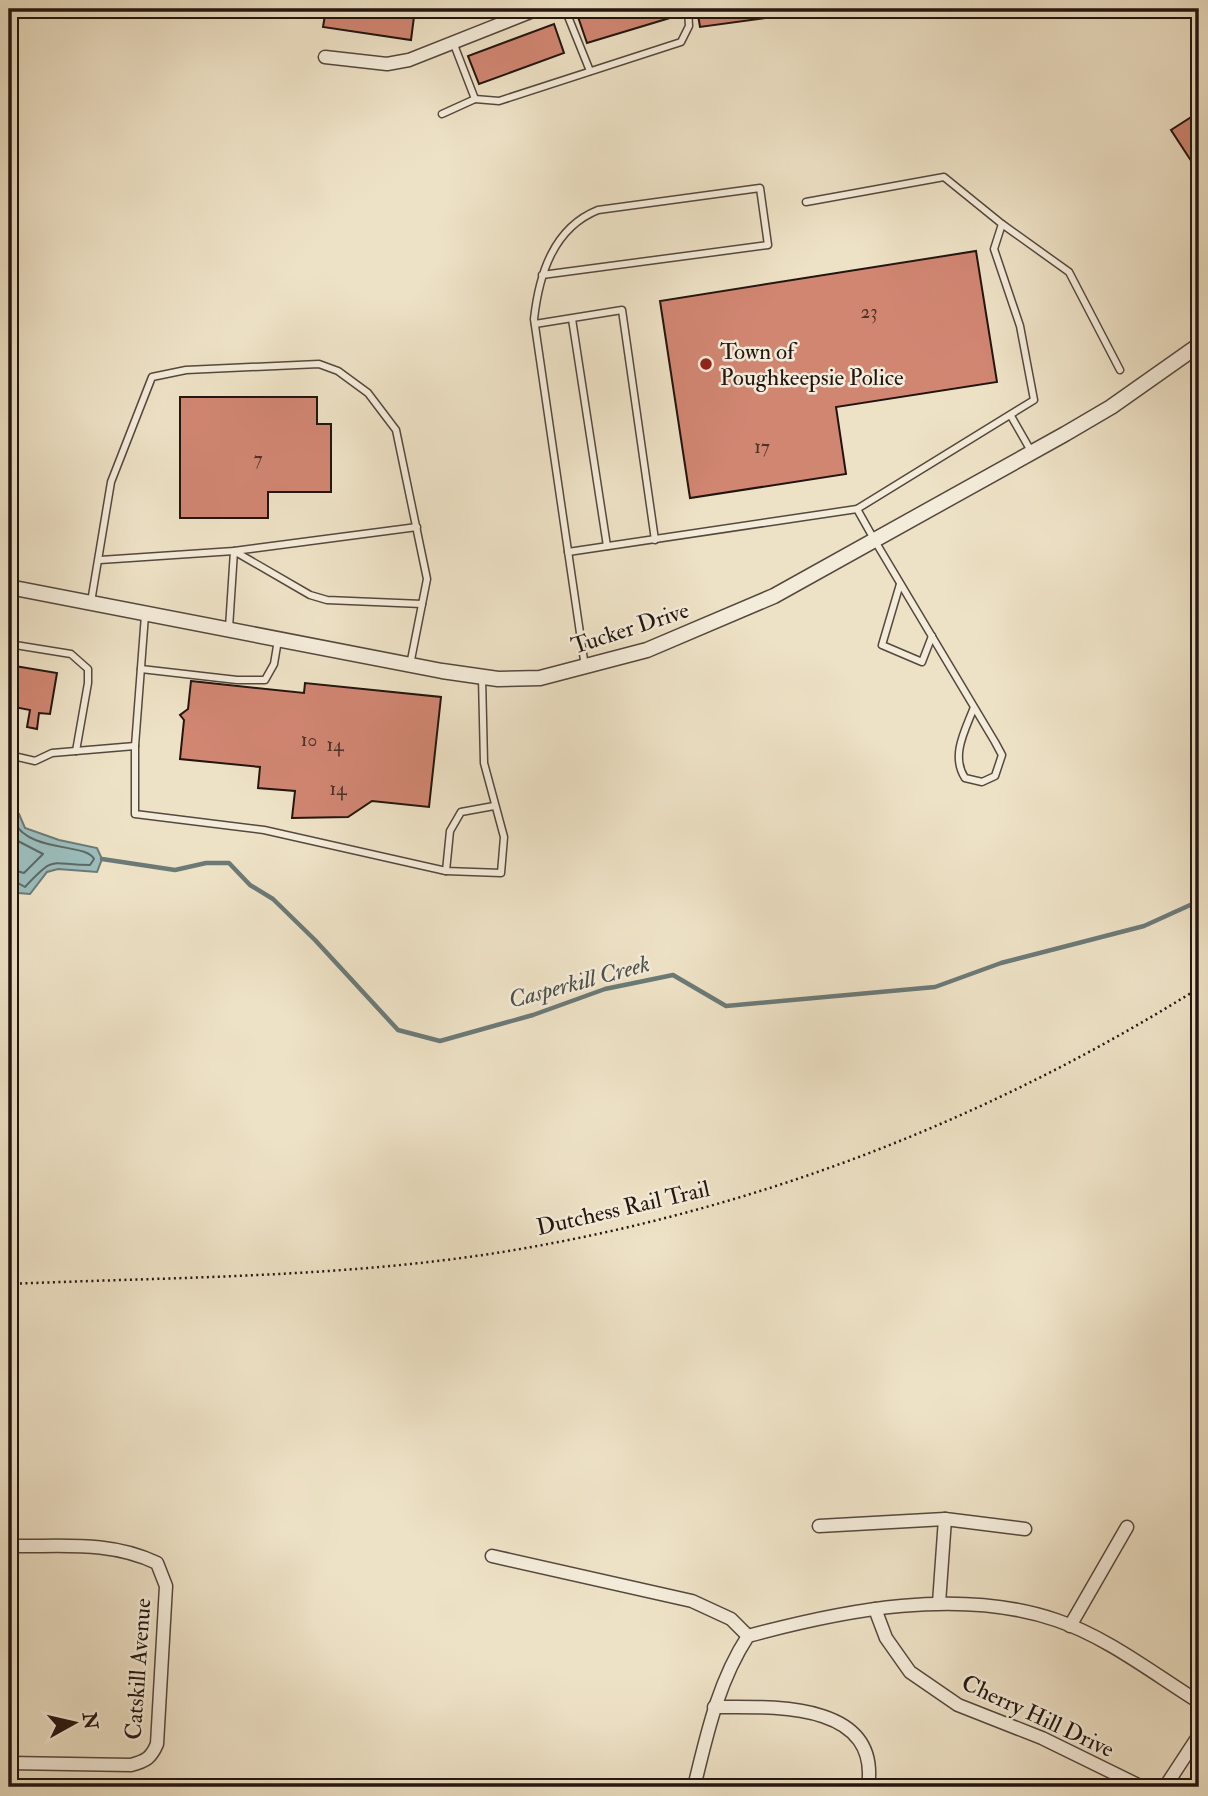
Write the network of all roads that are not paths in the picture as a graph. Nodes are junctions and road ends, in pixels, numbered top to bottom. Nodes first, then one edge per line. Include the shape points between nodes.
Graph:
1 (538, 9) edge
2 (565, 9) edge
3 (688, 9) edge
4 (453, 42) junction
5 (325, 57) dead end
6 (590, 71) junction
7 (475, 99) junction
8 (442, 114) dead end
9 (806, 202) dead end
10 (1002, 224) junction
11 (542, 275) junction
12 (572, 319) junction
13 (535, 324) junction
14 (1199, 345) edge
15 (1120, 370) dead end
16 (1011, 416) junction
17 (1032, 453) junction
18 (858, 509) junction
19 (417, 527) junction
20 (655, 540) junction
21 (875, 541) junction
22 (607, 547) junction
23 (234, 551) junction
24 (568, 552) junction
25 (100, 560) junction
26 (901, 584) junction
27 (9, 587) edge
28 (90, 603) junction
29 (422, 604) junction
30 (145, 615) junction
31 (229, 631) junction
32 (932, 636) junction
33 (278, 640) junction
34 (9, 644) edge
35 (410, 665) junction
36 (141, 669) junction
37 (585, 669) junction
38 (482, 677) junction
39 (974, 707) junction
40 (135, 746) junction
41 (76, 751) junction
42 (9, 755) edge
43 (494, 806) junction
44 (446, 871) junction
45 (945, 1519) junction
46 (819, 1526) dead end
47 (1127, 1527) dead end
48 (1026, 1530) dead end
49 (9, 1546) edge
50 (492, 1556) dead end
51 (939, 1604) junction
52 (875, 1609) junction
53 (1070, 1626) junction
54 (748, 1636) junction
55 (1199, 1702) edge
56 (714, 1707) junction
57 (1199, 1735) edge
58 (9, 1763) edge
59 (694, 1787) edge
60 (868, 1787) edge
61 (1142, 1787) edge
62 (1165, 1787) edge

1 - 4 street
2 - 6 lane
3 - 6 lane via 690,26 681,42
4 - 5 street via 387,64
4 - 7 lane
6 - 7 lane via 499,100
7 - 8 lane
9 - 10 lane via 944,177
10 - 15 lane via 1069,272
10 - 16 lane via 994,249 1020,326 1034,400
11 - 11 lane via 558,240 586,214 760,188 768,246
11 - 13 lane
12 - 13 lane
12 - 20 lane via 622,310
12 - 22 lane
13 - 24 lane
14 - 17 street, Tucker Drive via 1111,407
16 - 17 lane
16 - 18 lane
17 - 21 street, Tucker Drive
18 - 20 lane
18 - 21 lane
19 - 23 lane
19 - 25 lane via 396,430 368,393 338,371 319,364 186,370 152,377 111,482
19 - 29 lane via 427,579
20 - 22 lane
21 - 26 lane
21 - 37 street, Tucker Drive via 711,625
22 - 24 lane
23 - 25 lane
23 - 29 lane via 310,595 327,600
23 - 31 lane
24 - 37 lane
25 - 28 lane
26 - 32 lane
26 - 32 lane via 882,645 922,662
27 - 28 street, Tucker Drive
28 - 30 street, Tucker Drive
29 - 35 lane
30 - 31 street, Tucker Drive
30 - 36 lane
31 - 33 street, Tucker Drive
32 - 39 lane
33 - 35 street, Tucker Drive
33 - 36 lane via 274,664 265,680
34 - 41 lane via 71,654 88,669
35 - 38 street, Tucker Drive
36 - 40 lane
37 - 38 street, Tucker Drive via 540,678
38 - 43 lane via 484,763
39 - 39 lane via 1002,755 995,776 982,782 965,778 958,755
40 - 41 lane
40 - 44 lane via 135,814 264,830
41 - 42 lane via 52,753 35,761
43 - 44 lane via 461,812 450,831
43 - 44 lane via 504,837 501,873
45 - 46 street
45 - 48 street
45 - 51 street
47 - 53 street
49 - 58 street, Catskill Avenue via 114,1547 157,1563 166,1586 157,1744 146,1761 131,1765
50 - 54 street via 692,1601 731,1619
51 - 52 street
51 - 53 street via 1031,1613
52 - 54 street via 813,1618
52 - 61 street, Cherry Hill Drive via 886,1638 910,1672 948,1699
53 - 55 street
54 - 56 street via 734,1657
56 - 59 street
56 - 60 street via 791,1707 833,1720 848,1730 864,1751 870,1770
57 - 62 street

